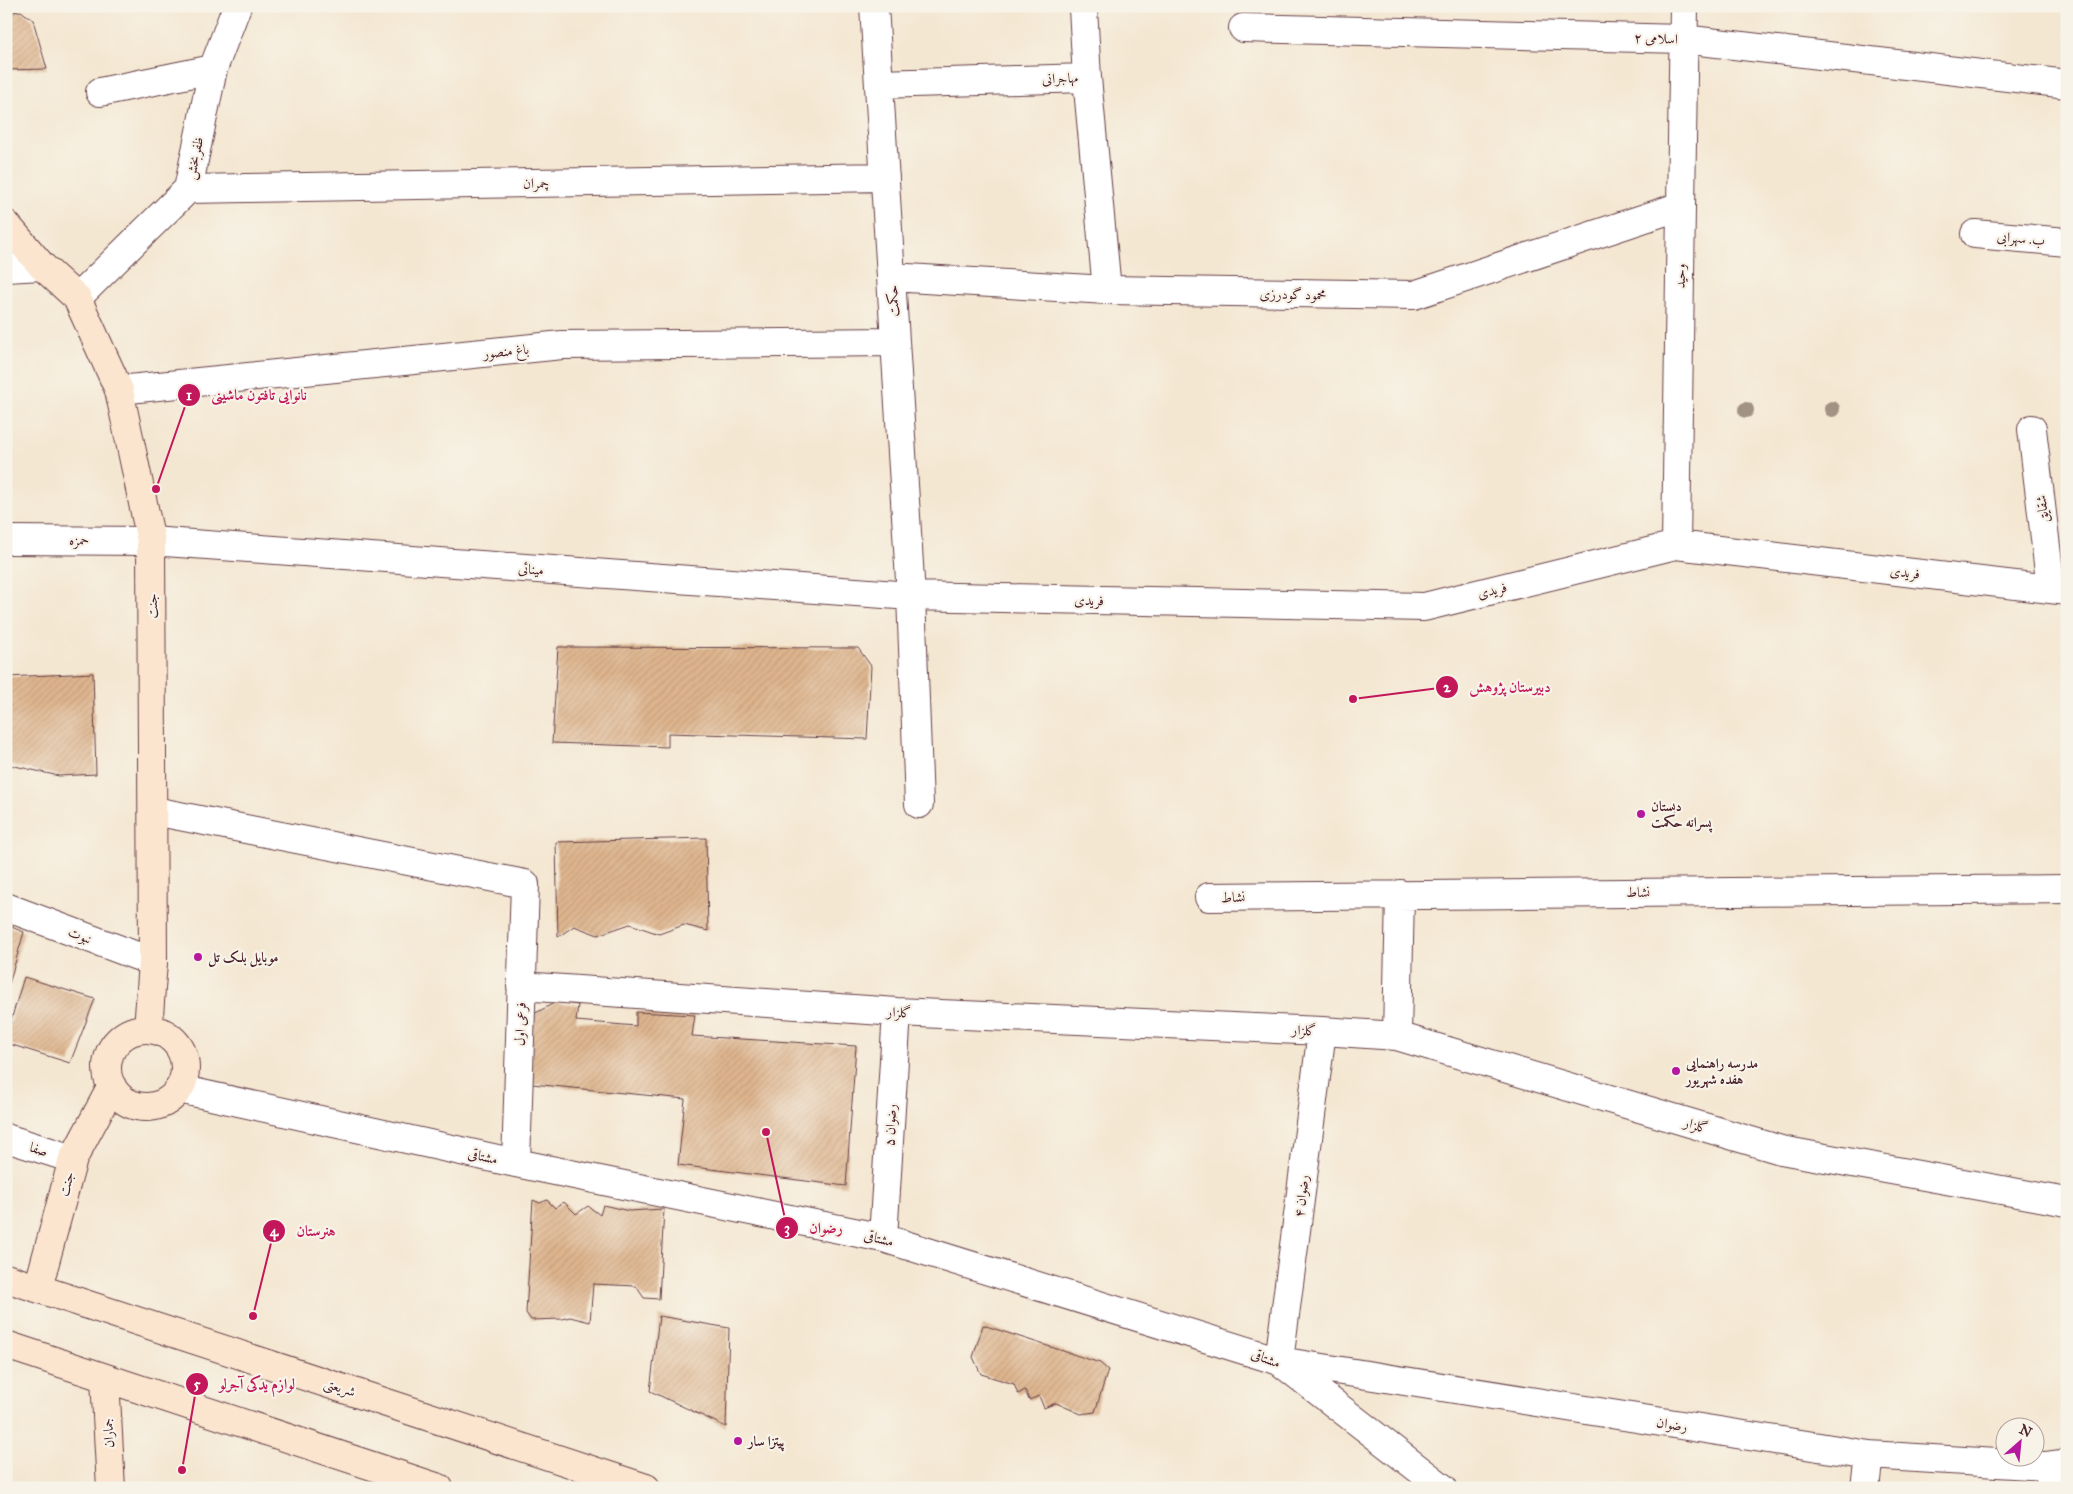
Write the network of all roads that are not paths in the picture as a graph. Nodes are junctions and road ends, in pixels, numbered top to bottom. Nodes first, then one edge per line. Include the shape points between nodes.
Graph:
1 (237, 6) edge
2 (874, 6) edge
3 (1684, 6) edge
4 (1084, 8) dead end
5 (1243, 28) dead end
6 (1683, 38) junction
7 (213, 69) junction
8 (1087, 78) junction
9 (879, 84) junction
10 (2067, 84) edge
11 (100, 92) dead end
12 (885, 177) junction
13 (188, 189) junction
14 (1681, 206) junction
15 (6, 224) edge
16 (1975, 234) dead end
17 (2067, 242) edge
18 (42, 266) junction
19 (6, 268) edge
20 (891, 277) junction
21 (1107, 290) junction
22 (77, 298) junction
23 (895, 342) junction
24 (119, 390) junction
25 (2032, 429) dead end
26 (6, 540) edge
27 (151, 541) junction
28 (1676, 545) junction
29 (2059, 590) edge
30 (911, 596) junction
31 (919, 804) dead end
32 (154, 810) junction
33 (2067, 889) edge
34 (1400, 894) junction
35 (1209, 897) dead end
36 (6, 907) edge
37 (153, 962) junction
38 (521, 986) junction
39 (896, 1012) junction
40 (148, 1029) junction
41 (1322, 1031) junction
42 (1397, 1036) junction
43 (112, 1086) junction
44 (179, 1089) junction
45 (6, 1138) edge
46 (73, 1160) junction
47 (516, 1164) junction
48 (2067, 1202) edge
49 (883, 1238) junction
50 (6, 1278) edge
51 (38, 1288) junction
52 (6, 1345) edge
53 (1280, 1361) junction
54 (105, 1379) junction
55 (1869, 1455) junction
56 (2055, 1472) edge
57 (110, 1488) edge
58 (439, 1488) edge
59 (646, 1488) edge
60 (1443, 1488) edge
61 (1865, 1488) edge

1 - 7 street, ظفربخش
2 - 9 street, حکمت
3 - 6 street, وحید
4 - 8 street
5 - 6 street, اسلامی ۲
6 - 10 street, اسلامی ۲
6 - 14 street, وحید
7 - 11 street
7 - 13 street, ظفربخش
8 - 9 street, مهاجرانی
8 - 21 street, مهاجرانی
9 - 12 street, حکمت
12 - 13 street, چمران
12 - 20 street, حکمت
13 - 22 street, ظفربخش
14 - 21 street, محمود گودرزی via 1414,296
14 - 28 street, وحید
15 - 18 street, جنت
16 - 17 street, ب. سهرابی
18 - 19 street
18 - 22 street, جنت
20 - 21 street, محمود گودرزی
20 - 23 street, حکمت
22 - 24 street, جنت
23 - 24 street, باغ منصور via 562,345
23 - 30 street, حکمت
24 - 27 street, جنت
25 - 29 street, شقایق
26 - 27 street, حمزه
27 - 30 street, مینائی
27 - 32 street, جنت
28 - 29 street, فریدی
28 - 30 street, فریدی via 1424,607
30 - 31 street, حکمت
32 - 37 street, جنت
32 - 38 street, فرعی اول via 524,884
33 - 34 street, نشاط
34 - 35 street, نشاط
34 - 42 street
36 - 37 street, نبوت
37 - 40 street, جنت
38 - 39 street, گلزار
38 - 47 street, فرعی اول
39 - 41 street, گلزار
39 - 49 street, رضوان ۵
40 - 43 street via 125,1035 110,1052 107,1063
40 - 44 street via 172,1039 180,1050 185,1062
41 - 42 street, گلزار
41 - 53 street, رضوان ۴
42 - 48 street, گلزار via 1781,1150
43 - 44 street via 119,1096 139,1106 162,1104
43 - 46 street, جنت
44 - 47 street, مشتاقی
45 - 46 street, صفا
46 - 51 street, جنت
47 - 49 street, مشتاقی
49 - 53 street, مشتاقی
50 - 51 street, شریعتی
51 - 59 street, شریعتی
52 - 54 street
53 - 55 street, رضوان
53 - 60 street, مشتاقی
54 - 57 street, جماران
54 - 58 street
55 - 56 street, رضوان
55 - 61 street

